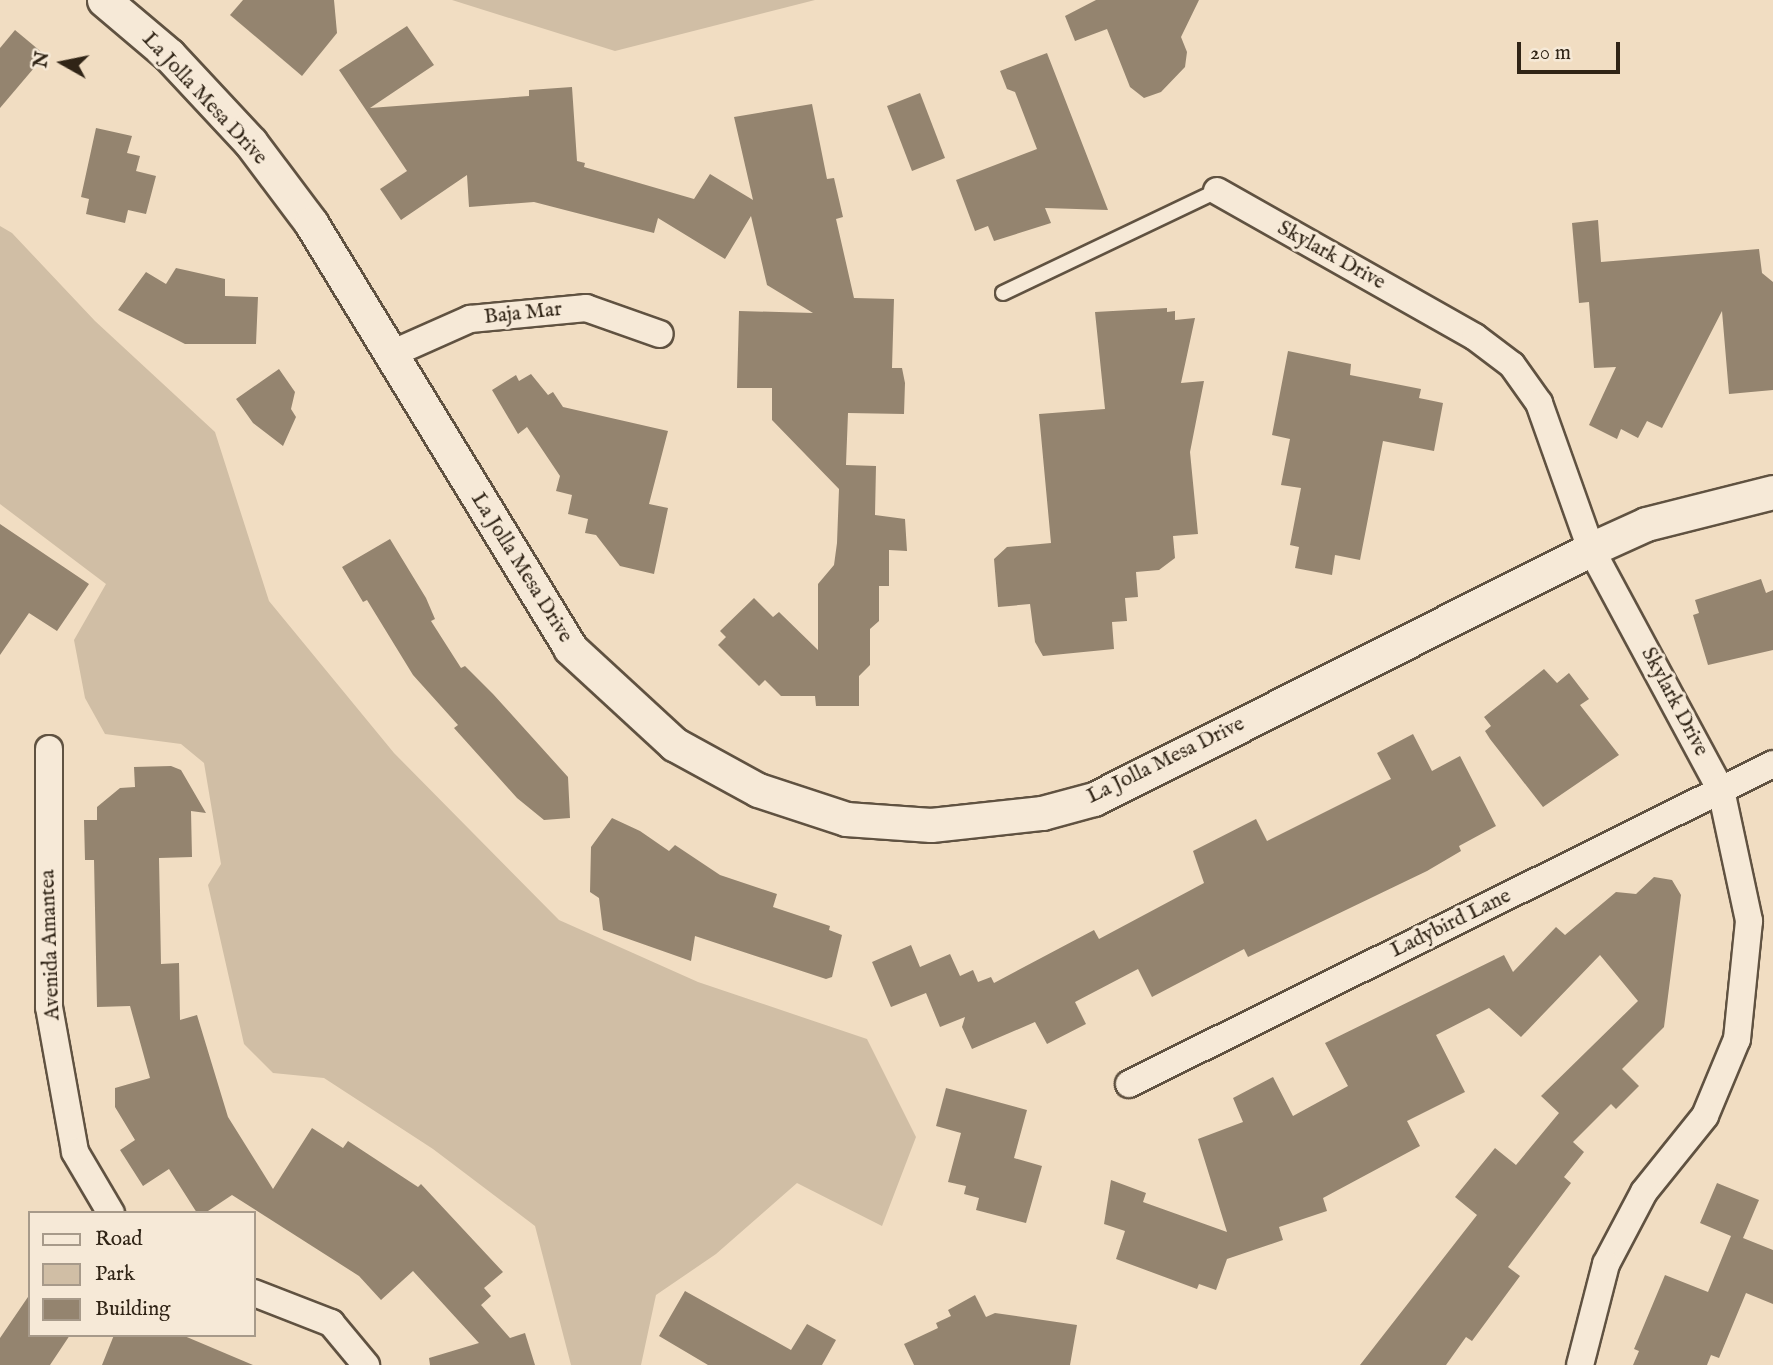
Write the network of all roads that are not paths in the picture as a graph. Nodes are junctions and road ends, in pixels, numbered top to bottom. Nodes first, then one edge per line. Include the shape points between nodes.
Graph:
1 (104, 0) edge
2 (1217, 191) joint
3 (1003, 293) dead end
4 (660, 334) dead end
5 (389, 355) junction
6 (1773, 492) edge
7 (1591, 549) junction
8 (49, 749) dead end
9 (1773, 764) edge
10 (1721, 790) junction
11 (1129, 1084) dead end
12 (110, 1211) edge
13 (256, 1294) edge
14 (366, 1365) edge
15 (1580, 1365) edge

1 - 5 street, La Jolla Mesa Drive via 169,55 250,143 311,223
2 - 3 lane
2 - 7 street, Skylark Drive via 1475,337 1512,365 1539,403
4 - 5 street, Baja Mar via 586,308 470,320
5 - 7 street, La Jolla Mesa Drive via 570,648 674,744 758,790 846,819 931,825 1041,813 1094,799
6 - 7 street, La Jolla Mesa Drive via 1646,524
7 - 10 street, Skylark Drive
8 - 12 street, Avenida Amantea via 49,1007 75,1152
9 - 10 street, Ladybird Lane
10 - 11 street, Ladybird Lane
10 - 15 street, Skylark Drive via 1749,921 1737,1039 1705,1116 1644,1192 1606,1264
13 - 14 street via 331,1324

